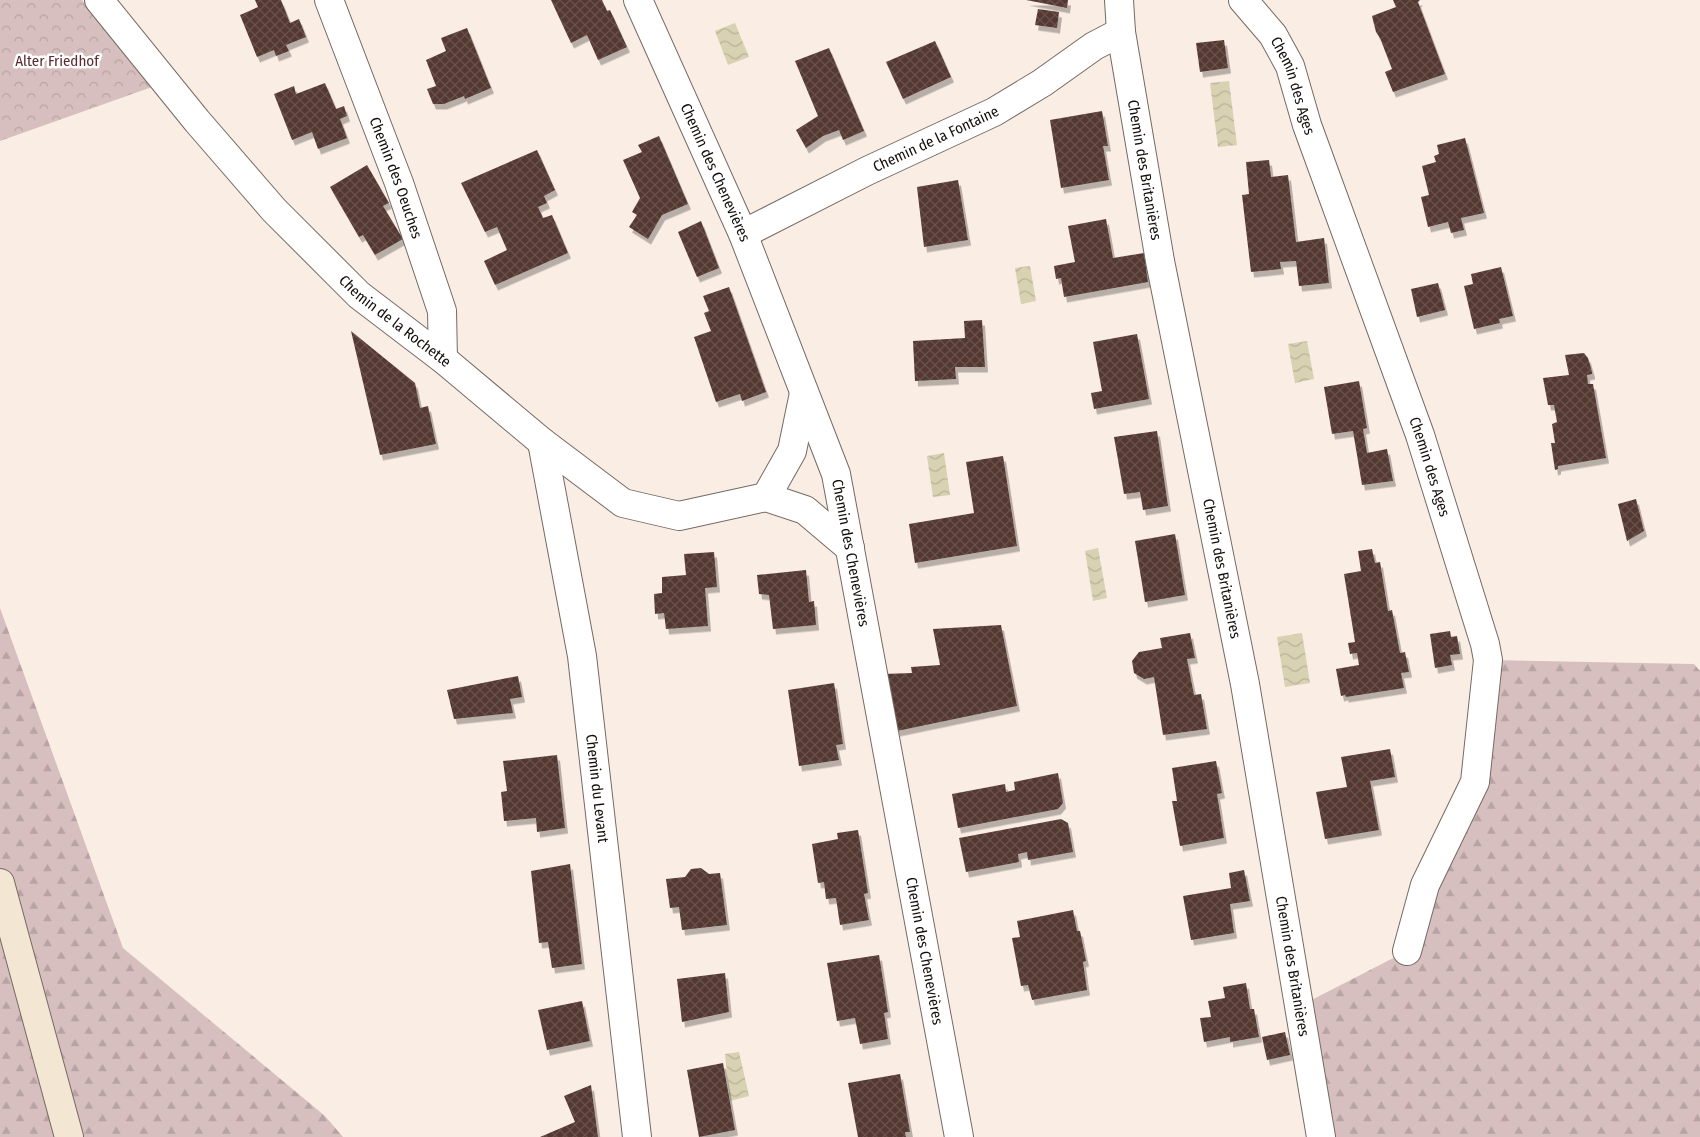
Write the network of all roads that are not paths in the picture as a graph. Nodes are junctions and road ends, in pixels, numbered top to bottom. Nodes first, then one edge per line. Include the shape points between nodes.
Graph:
1 (99, 0) edge
2 (329, 0) edge
3 (638, 0) edge
4 (1119, 0) edge
5 (1243, 0) edge
6 (1122, 32) junction
7 (743, 234) junction
8 (442, 360) junction
9 (804, 393) junction
10 (542, 442) junction
11 (766, 497) junction
12 (850, 548) junction
13 (0, 883) edge
14 (1407, 951) dead end
15 (69, 1137) edge
16 (638, 1137) edge
17 (959, 1137) edge
18 (1321, 1137) edge

1 - 8 street, Chemin de la Rochette via 274,210 359,295
2 - 8 street, Chemin des Oeuches via 399,183 442,311
3 - 7 street, Chemin des Chenevières
4 - 6 street, Chemin des Britanières
5 - 14 street, Chemin des Ages via 1273,35 1290,66 1307,125 1420,435 1488,660 1475,782 1425,885
6 - 7 street, Chemin de la Fontaine via 1094,46 1042,84 994,112
6 - 18 street, Chemin des Britanières via 1160,261 1245,684
7 - 9 street, Chemin des Chenevières
8 - 10 street, Chemin de la Rochette
9 - 11 street via 792,451
9 - 12 street, Chemin des Chenevières via 836,474
10 - 11 street, Chemin de la Rochette via 623,503 679,516
10 - 16 street, Chemin du Levant via 582,656
11 - 12 street via 805,510
12 - 17 street, Chemin des Chenevières
13 - 15 street

